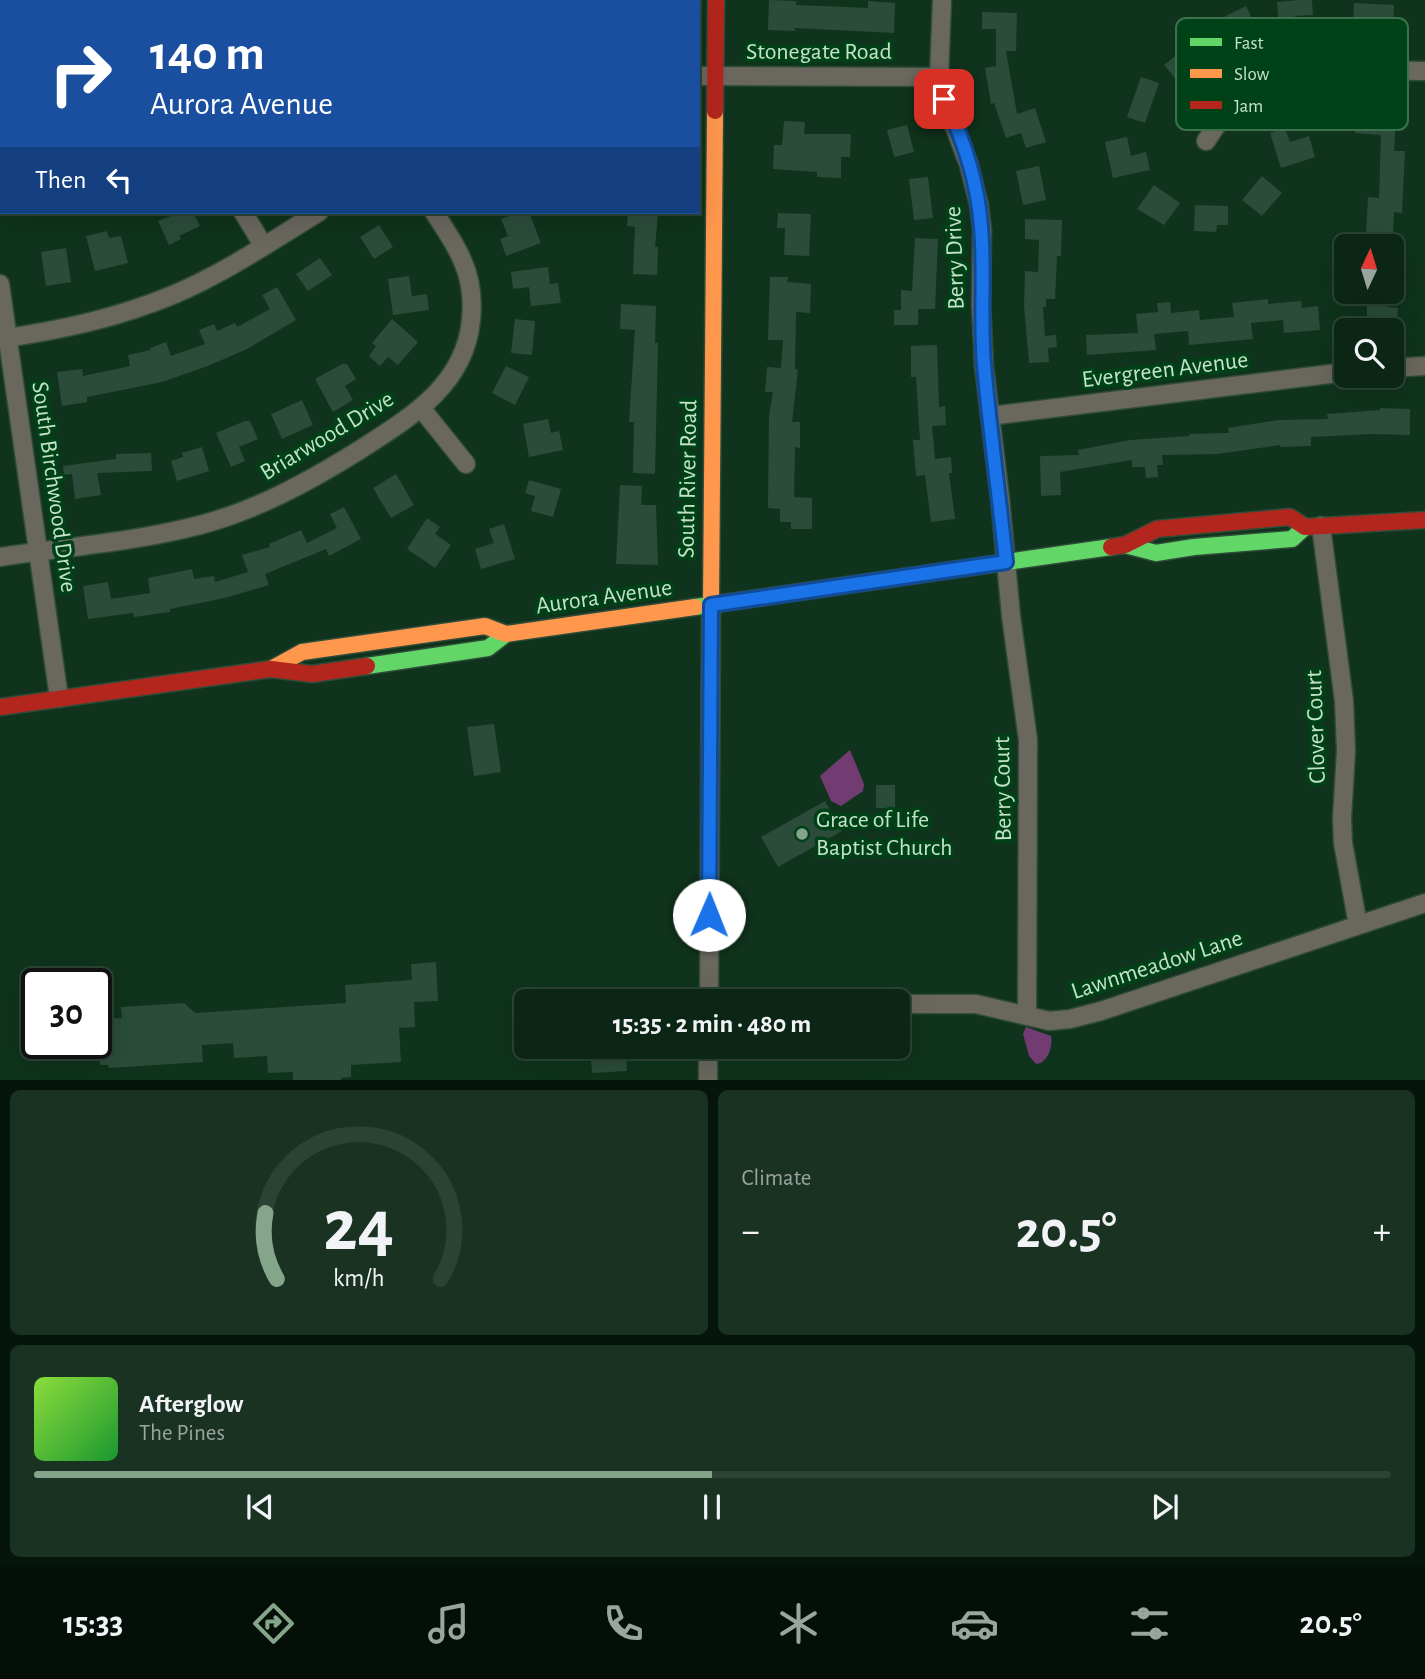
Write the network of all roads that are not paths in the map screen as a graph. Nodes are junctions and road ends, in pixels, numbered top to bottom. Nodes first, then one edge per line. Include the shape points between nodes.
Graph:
1 (716, 0) edge
2 (942, 0) edge
3 (707, 76) edge
4 (939, 77) junction
5 (1214, 130) edge
6 (1206, 141) dead end
7 (244, 214) edge
8 (316, 214) edge
9 (435, 214) edge
10 (264, 245) junction
11 (0, 284) edge
12 (4, 338) edge
13 (1425, 366) edge
14 (1404, 367) edge
15 (1334, 373) edge
16 (421, 408) junction
17 (990, 416) junction
18 (466, 464) dead end
19 (1425, 520) edge
20 (1313, 527) junction
21 (1125, 545) junction
22 (38, 551) junction
23 (0, 557) edge
24 (1006, 562) junction
25 (711, 605) junction
26 (506, 634) junction
27 (271, 669) junction
28 (59, 698) junction
29 (0, 707) edge
30 (1425, 903) edge
31 (1358, 925) junction
32 (709, 989) edge
33 (910, 1004) edge
34 (1027, 1016) junction
35 (708, 1059) edge
36 (708, 1080) edge

1 - 3 main road, South River Road
2 - 4 street, Berry Drive
3 - 4 street, Stonegate Road
3 - 25 main road, South River Road
4 - 17 street, Berry Drive via 979,205 981,317
5 - 6 street
7 - 10 street
8 - 10 street
9 - 16 street, Briarwood Drive via 463,262 472,306 464,353 453,374
10 - 12 street via 198,283 139,308 67,329
11 - 12 street, South Birchwood Drive
12 - 22 street, South Birchwood Drive
13 - 14 street
15 - 17 street, Evergreen Avenue
16 - 18 street
16 - 22 street, Briarwood Drive via 318,476 228,516 172,532
17 - 24 street, Berry Drive
19 - 20 main road, Aurora Avenue
20 - 21 main road, Aurora Avenue via 1292,539 1156,553
20 - 21 main road, Aurora Avenue via 1290,517 1157,529
20 - 31 street, Clover Court via 1344,701 1343,843
21 - 24 main road, Aurora Avenue
22 - 23 street, Briarwood Drive
22 - 28 street, South Birchwood Drive
24 - 25 main road, Aurora Avenue
24 - 34 street, Berry Court via 1028,740
25 - 26 main road, Aurora Avenue
25 - 32 street, South River Road
26 - 27 main road, Aurora Avenue via 488,648 312,674
26 - 27 main road, Aurora Avenue via 485,626 302,652
27 - 28 main road, Aurora Avenue
28 - 29 main road, Aurora Avenue
30 - 31 street, Lawnmeadow Lane
31 - 34 street, Lawnmeadow Lane via 1070,1020
33 - 34 street, Lawnmeadow Lane via 976,1004
35 - 36 street

